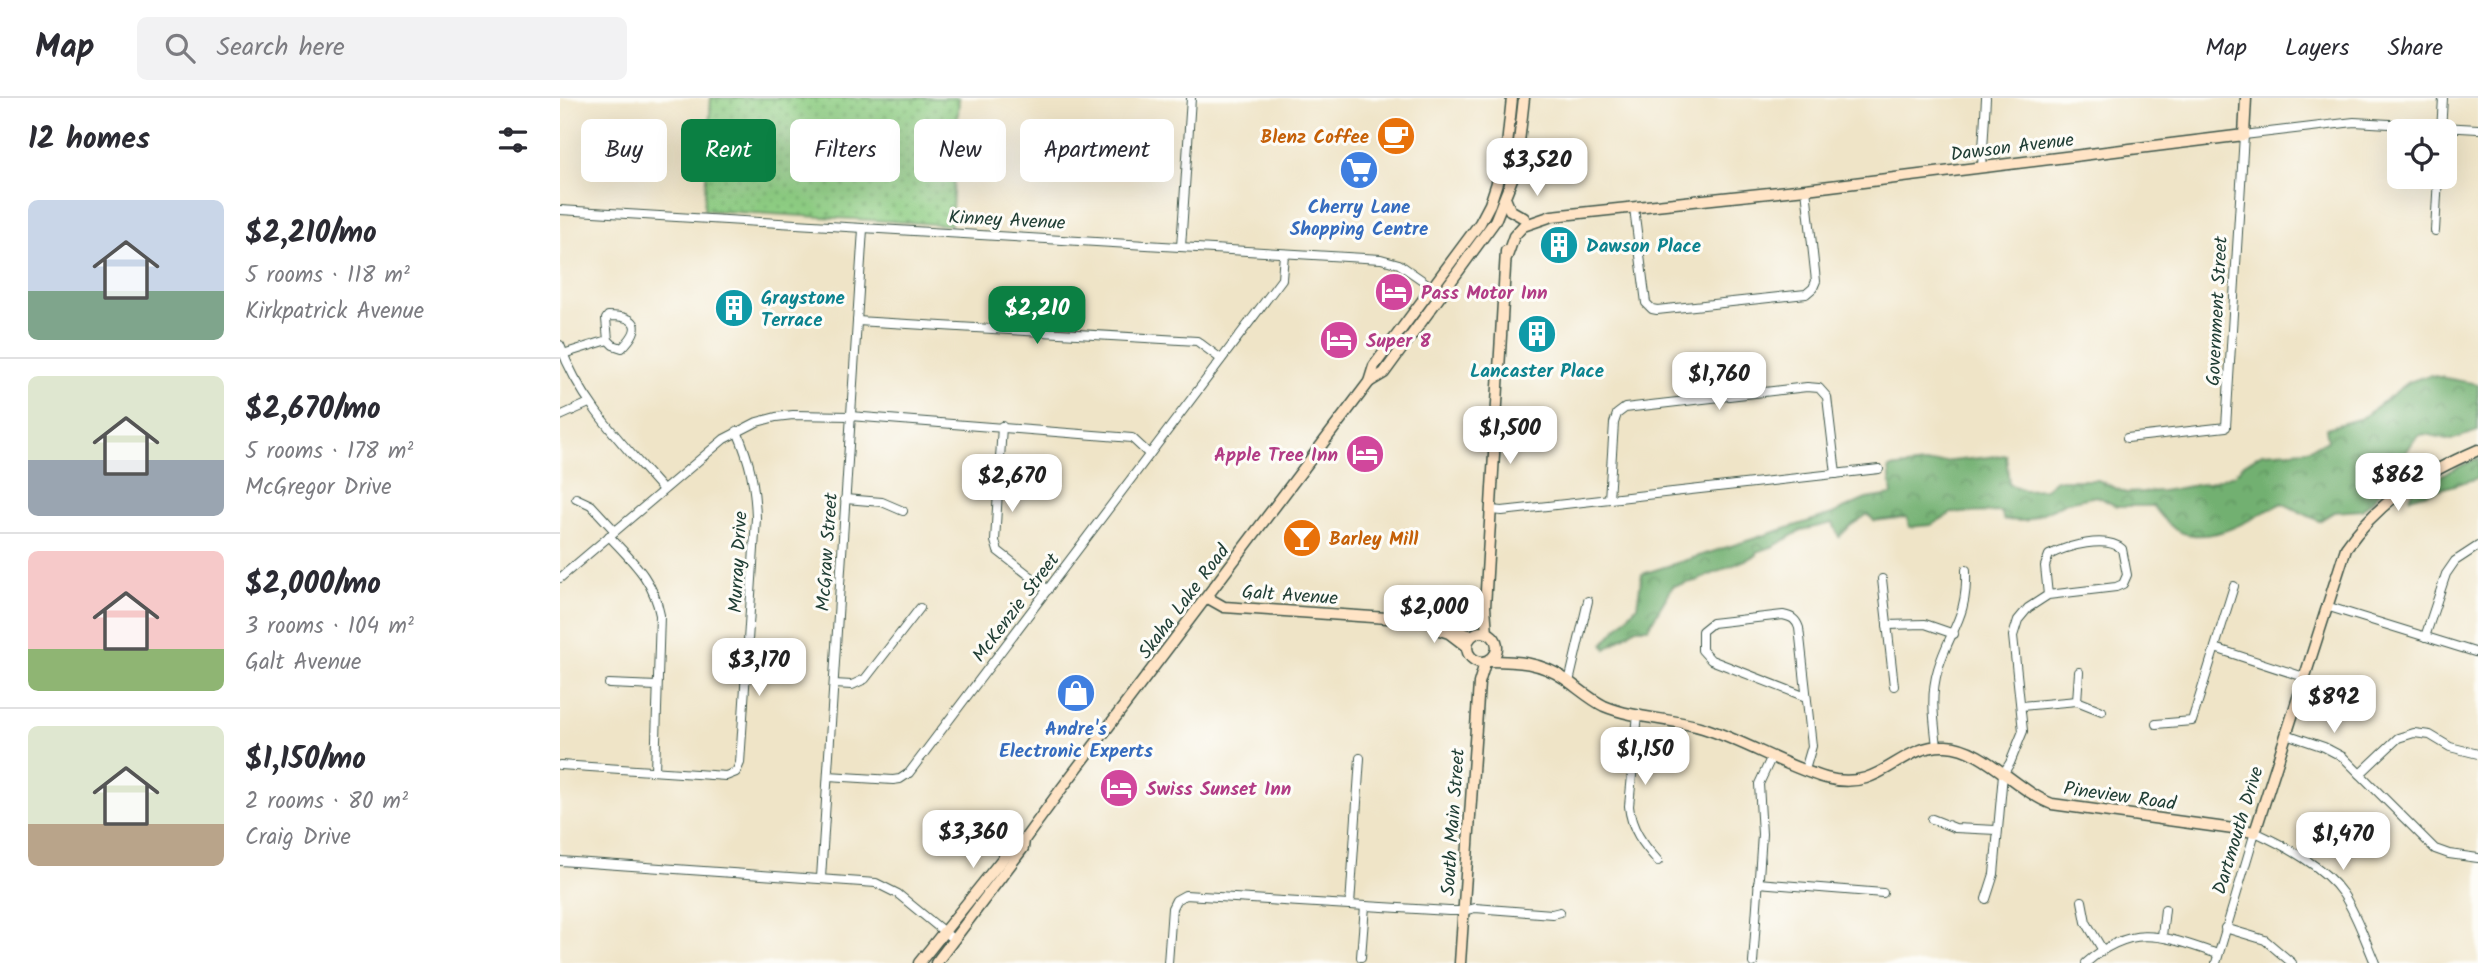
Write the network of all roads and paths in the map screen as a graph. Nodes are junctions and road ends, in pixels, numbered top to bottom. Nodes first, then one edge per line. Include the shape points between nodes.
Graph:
1 (1191, 98) edge
2 (1512, 98) edge
3 (1524, 98) edge
4 (1986, 98) edge
5 (2246, 98) edge
6 (2443, 98) edge
7 (2442, 119) edge
8 (2387, 125) edge
9 (2457, 129) edge
10 (2478, 130) edge
11 (2244, 135) junction
12 (1982, 167) junction
13 (1806, 189) junction
14 (2437, 189) edge
15 (1506, 198) junction
16 (1634, 208) junction
17 (560, 210) edge
18 (1522, 221) junction
19 (863, 229) junction
20 (2435, 231) dead end
21 (1181, 247) junction
22 (1284, 254) junction
23 (1432, 287) junction
24 (1441, 295) junction
25 (857, 321) junction
26 (608, 340) junction
27 (560, 345) edge
28 (563, 354) junction
29 (1221, 359) junction
30 (1369, 382) junction
31 (589, 402) junction
32 (560, 415) edge
33 (850, 416) junction
34 (1002, 426) junction
35 (737, 431) junction
36 (2127, 438) dead end
37 (2478, 450) edge
38 (1149, 454) junction
39 (1879, 468) dead end
40 (1836, 474) junction
41 (663, 490) junction
42 (576, 498) dead end
43 (845, 499) junction
44 (1609, 499) junction
45 (1491, 510) junction
46 (903, 511) dead end
47 (612, 533) junction
48 (2478, 546) edge
49 (1966, 570) dead end
50 (560, 578) edge
51 (1882, 579) dead end
52 (2234, 586) dead end
53 (1216, 587) junction
54 (1048, 590) junction
55 (2049, 595) junction
56 (1208, 598) junction
57 (1588, 601) dead end
58 (2326, 606) junction
59 (1229, 607) junction
60 (920, 608) dead end
61 (1887, 625) junction
62 (1954, 634) junction
63 (1475, 637) junction
64 (2425, 637) junction
65 (1497, 644) junction
66 (2215, 648) junction
67 (2478, 653) edge
68 (1482, 661) junction
69 (1523, 662) junction
70 (2079, 672) dead end
71 (2304, 677) junction
72 (1569, 682) junction
73 (609, 684) dead end
74 (834, 684) junction
75 (657, 686) junction
76 (1894, 686) dead end
77 (1807, 697) junction
78 (2077, 701) junction
79 (2021, 706) junction
80 (2102, 711) dead end
81 (1638, 714) junction
82 (2156, 724) dead end
83 (2286, 734) junction
84 (1937, 746) junction
85 (2477, 754) edge
86 (1772, 756) junction
87 (1360, 758) dead end
88 (560, 765) edge
89 (1805, 770) junction
90 (655, 771) junction
91 (2003, 774) junction
92 (2360, 774) junction
93 (828, 776) junction
94 (1933, 819) dead end
95 (1996, 830) junction
96 (2255, 832) junction
97 (1024, 840) junction
98 (2478, 858) edge
99 (560, 861) edge
100 (1658, 861) dead end
101 (821, 878) junction
102 (1758, 883) junction
103 (1883, 893) dead end
104 (1986, 899) dead end
105 (2082, 901) dead end
106 (1350, 905) junction
107 (1365, 906) junction
108 (2165, 909) dead end
109 (1464, 911) junction
110 (1560, 912) dead end
111 (2225, 928) junction
112 (943, 931) junction
113 (2162, 936) junction
114 (954, 940) junction
115 (2102, 949) junction
116 (1361, 957) dead end
117 (2217, 958) edge
118 (919, 963) edge
119 (936, 963) edge
120 (1168, 963) edge
121 (1460, 963) edge
122 (1754, 963) edge
123 (2086, 963) edge
124 (2292, 963) edge
125 (2375, 963) edge

1 - 21 street
2 - 23 street, Skaha Lake Road via 1506,155 1490,204
3 - 15 street, Skaha Lake Road via 1516,169
4 - 12 street
5 - 11 street, Government Street
6 - 7 street
8 - 11 street, Dawson Avenue via 2354,122
9 - 10 street, Dawson Avenue
11 - 12 street, Dawson Avenue
11 - 36 street, Government Street via 2226,427
12 - 13 street, Dawson Avenue
13 - 16 street, Dawson Avenue
13 - 16 street via 1813,288 1806,294 1701,306 1657,310 1646,303
14 - 20 street
15 - 18 street via 1510,210
15 - 24 street, Skaha Lake Road
16 - 18 street, Dawson Avenue via 1539,214
17 - 19 street, Kinney Avenue
18 - 45 street via 1509,232 1505,246
19 - 21 street, Kinney Avenue
19 - 25 street, McGraw Street
21 - 22 street, Kinney Avenue
22 - 23 street, Kinney Avenue via 1391,261
22 - 29 street, McKenzie Street via 1282,279
23 - 24 street, Kinney Avenue
23 - 30 street, Skaha Lake Road via 1374,366
24 - 30 street, Skaha Lake Road via 1384,373
25 - 29 street via 1197,341
25 - 33 street, McGraw Street
26 - 26 street via 622,348 634,334 632,320 608,316
26 - 28 street
27 - 28 street
28 - 31 street
29 - 38 street, McKenzie Street
30 - 53 street, Skaha Lake Road
31 - 32 street
31 - 41 street
33 - 34 street
33 - 35 street via 793,415
33 - 43 street, McGraw Street
34 - 38 street via 1132,438
34 - 54 street via 995,541 998,551
35 - 41 street
35 - 90 street, Murray Drive via 750,463 756,518 740,763 736,772 726,776
37 - 58 street, Dartmouth Drive via 2423,475 2375,512 2346,548
38 - 54 street, McKenzie Street
39 - 40 street
40 - 44 street
40 - 44 street via 1827,397 1819,388 1807,387 1625,408 1614,423
41 - 47 street
42 - 47 street via 591,505
43 - 46 street via 883,502
43 - 74 street, McGraw Street
44 - 45 street
45 - 63 street via 1485,607
47 - 50 street
47 - 75 street via 642,571 656,598 660,615
48 - 64 street via 2455,561 2446,574
49 - 62 street via 1964,609
51 - 61 street
52 - 66 street
53 - 56 street, Skaha Lake Road
53 - 59 street
54 - 93 street, McKenzie Street via 905,777
55 - 55 street via 2123,584 2127,575 2122,549 2113,543 2084,543 2049,555 2045,566
55 - 79 street via 2028,608 2013,636
56 - 59 street, Galt Avenue
56 - 97 street, Skaha Lake Road
57 - 72 street
58 - 64 street
58 - 71 street, Dartmouth Drive
59 - 63 street, Galt Avenue via 1432,621
60 - 74 street via 865,679 852,685
61 - 62 street via 1925,624
61 - 76 street
62 - 84 street via 1935,685
63 - 65 street via 1493,637
63 - 68 street via 1468,654
64 - 67 street
65 - 68 street via 1495,656
65 - 69 street
66 - 71 street
66 - 82 street via 2192,721
68 - 69 street
68 - 109 street, South Main Street
69 - 72 street
70 - 78 street
71 - 83 street, Dartmouth Drive
72 - 81 street via 1602,705
73 - 75 street
74 - 93 street, McGraw Street
75 - 90 street
77 - 77 street via 1799,628 1791,617 1712,623 1702,631 1702,650 1711,660
77 - 89 street via 1812,746
78 - 79 street
78 - 80 street
79 - 91 street via 2023,731
81 - 86 street via 1699,726
81 - 100 street via 1630,822
83 - 92 street via 2333,750
83 - 96 street, Dartmouth Drive
84 - 89 street via 1916,751 1885,771 1861,779 1839,780
84 - 91 street, Pineview Road via 1966,751
85 - 92 street via 2414,733 2398,738
86 - 89 street
86 - 102 street via 1759,784 1762,834
87 - 106 street
88 - 90 street, Murray Drive
91 - 95 street
91 - 96 street, Pineview Road via 2052,804
92 - 98 street via 2429,845 2449,854
93 - 101 street, McGraw Street
94 - 95 street via 1955,828
95 - 104 street via 1994,874
96 - 111 street, Dartmouth Drive
96 - 125 street via 2332,881 2351,908
97 - 112 street, Skaha Lake Road via 1016,842
97 - 114 street, Skaha Lake Road via 1023,848
99 - 101 street
101 - 112 street via 883,885
102 - 103 street
102 - 122 street
105 - 115 street via 2086,922
106 - 107 street
106 - 120 street via 1179,897 1172,908
107 - 109 street
107 - 116 street
108 - 113 street
109 - 110 street
109 - 121 street, South Main Street
111 - 117 street, Dartmouth Drive
111 - 124 street via 2265,940
112 - 114 street
112 - 118 street, Skaha Lake Road
113 - 115 street via 2136,937
113 - 117 street
114 - 119 street, Skaha Lake Road
115 - 123 street

